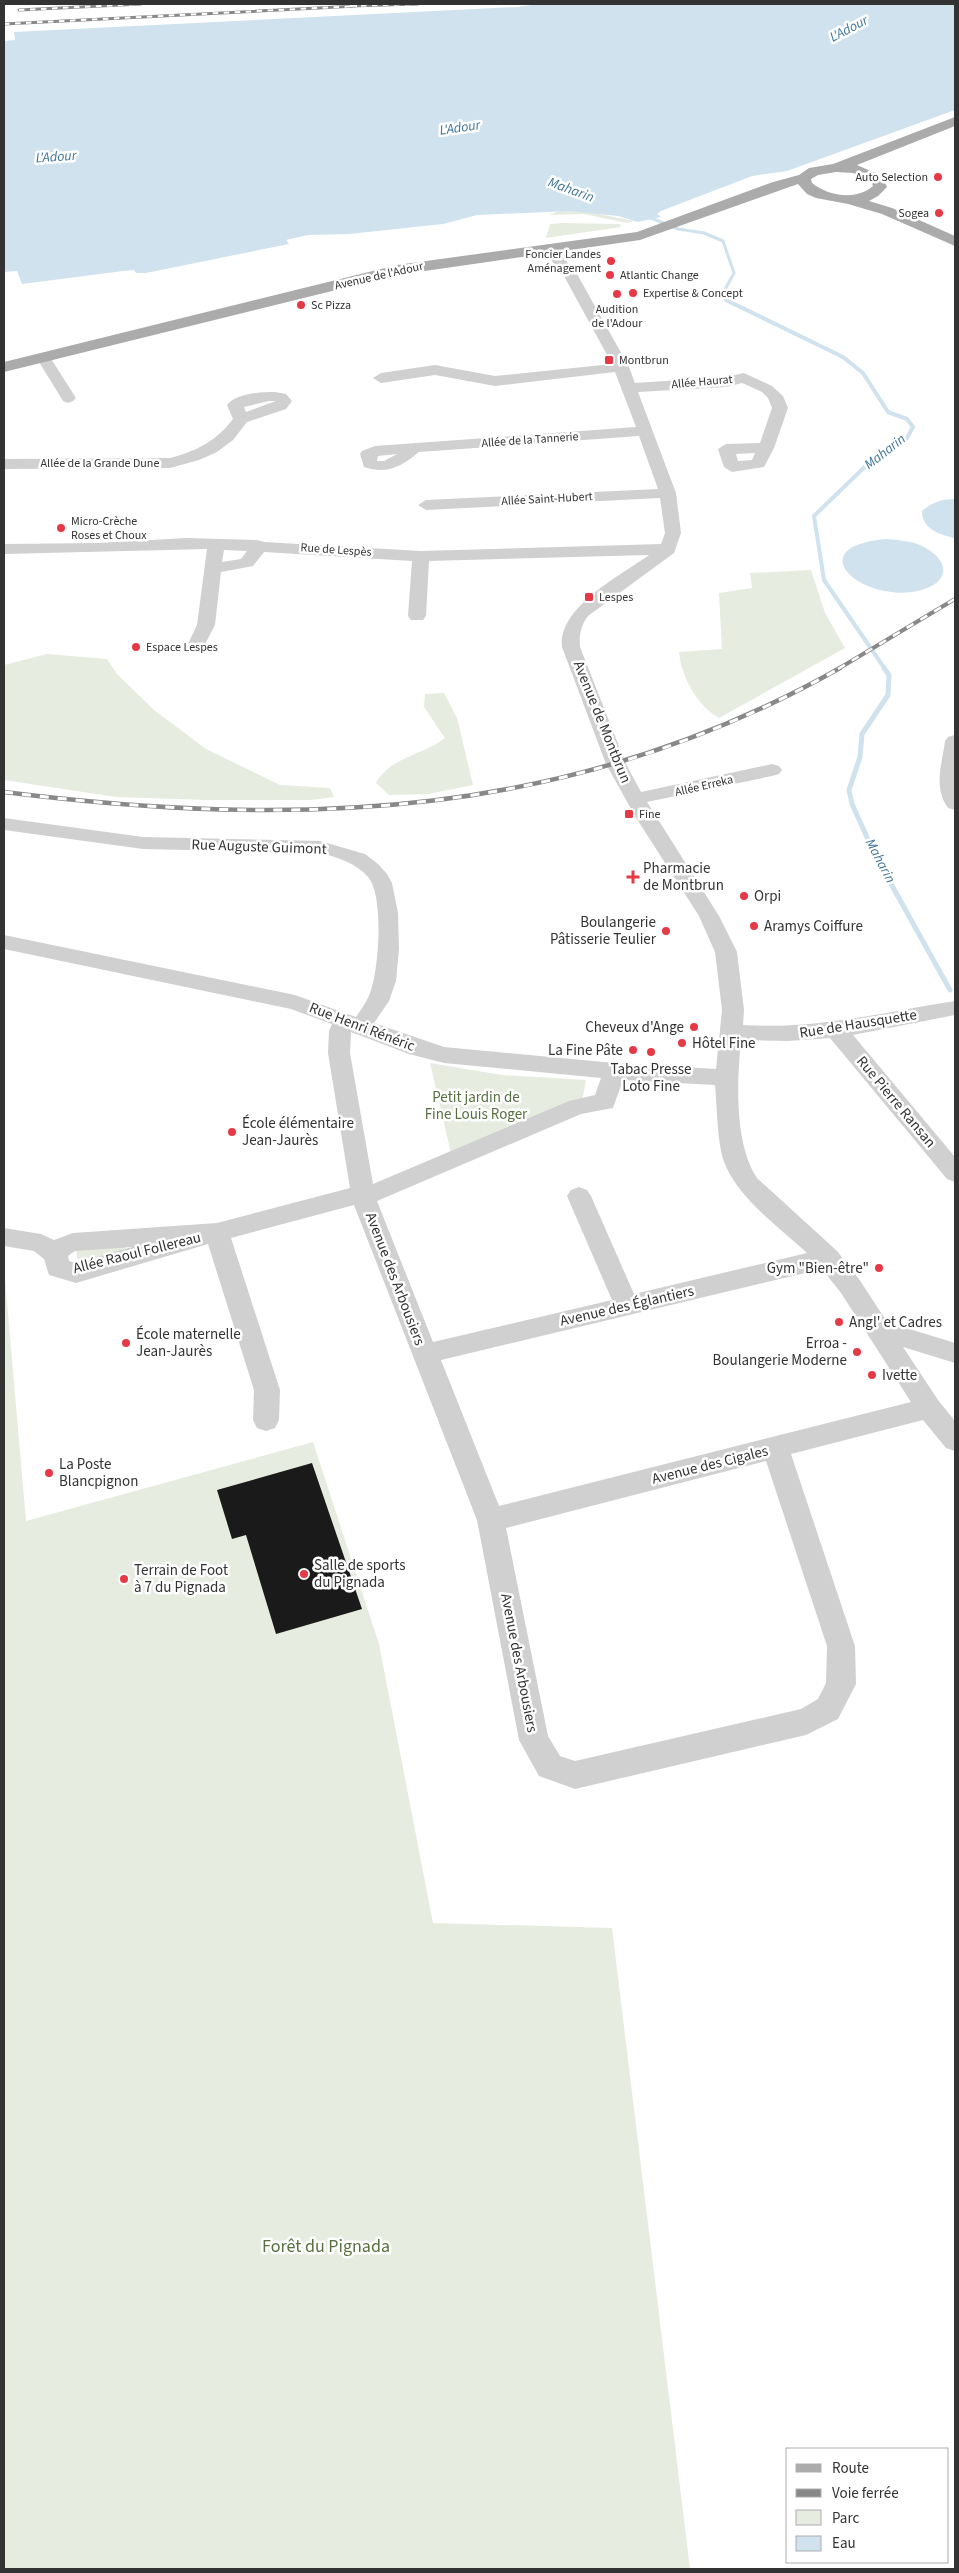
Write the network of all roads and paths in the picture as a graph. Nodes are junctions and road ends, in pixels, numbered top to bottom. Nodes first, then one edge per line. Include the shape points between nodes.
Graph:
1 (955, 121) edge
2 (874, 151) junction
3 (836, 168) junction
4 (872, 175) junction
5 (804, 178) junction
6 (813, 192) junction
7 (872, 194) junction
8 (756, 195) junction
9 (847, 198) junction
10 (887, 211) junction
11 (955, 242) edge
12 (577, 244) junction
13 (548, 248) junction
14 (570, 274) junction
15 (43, 357) junction
16 (4, 367) edge
17 (621, 368) junction
18 (381, 378) dead end
19 (629, 388) junction
20 (68, 398) dead end
21 (241, 419) dead end
22 (646, 431) junction
23 (766, 448) dead end
24 (414, 449) dead end
25 (4, 464) edge
26 (668, 493) junction
27 (426, 505) dead end
28 (216, 543) junction
29 (256, 545) junction
30 (4, 549) edge
31 (668, 549) junction
32 (421, 556) junction
33 (212, 567) junction
34 (416, 616) dead end
35 (197, 644) dead end
36 (955, 741) edge
37 (772, 770) dead end
38 (635, 799) junction
39 (955, 804) edge
40 (4, 824) edge
41 (4, 942) edge
42 (955, 1008) edge
43 (352, 1024) junction
44 (837, 1031) junction
45 (731, 1032) junction
46 (614, 1071) junction
47 (726, 1078) junction
48 (955, 1173) edge
49 (363, 1196) junction
50 (579, 1196) dead end
51 (217, 1232) junction
52 (4, 1236) edge
53 (828, 1258) junction
54 (627, 1306) junction
55 (878, 1331) junction
56 (955, 1353) edge
57 (425, 1354) junction
58 (929, 1408) junction
59 (266, 1420) dead end
60 (955, 1440) edge
61 (775, 1448) junction
62 (490, 1520) junction

1 - 2 main road
2 - 3 main road
2 - 4 main road via 870,162
3 - 4 main road
3 - 5 main road, Avenue de l'Adour via 814,171
4 - 7 main road via 880,187
5 - 6 main road via 805,185
5 - 8 main road, Avenue de l'Adour
6 - 8 main road, Avenue de l'Adour via 782,191
6 - 9 main road, Avenue de l'Adour
7 - 9 main road
7 - 10 main road
8 - 12 main road, Avenue de l'Adour via 640,236
9 - 10 main road
10 - 11 main road
12 - 13 main road, Avenue de l'Adour
12 - 14 street via 568,254
13 - 14 street
13 - 15 main road, Avenue de l'Adour via 397,270
14 - 17 street via 575,298
15 - 16 main road, Avenue de l'Adour
15 - 20 street
17 - 18 street via 508,380 464,377 435,370
17 - 19 street
19 - 22 street
19 - 23 street, Allée Haurat via 744,378 767,389 775,396 780,408
21 - 25 street, Allée de la Grande Dune via 227,437 212,448 170,463
22 - 24 street, Allée de la Tannerie
22 - 26 street
26 - 27 street, Allée Saint-Hubert
26 - 31 street via 674,533
28 - 29 street, Rue de Lespès
28 - 30 street, Rue de Lespès
28 - 33 street
29 - 32 street, Rue de Lespès
29 - 33 street via 254,557 244,565
31 - 32 street, Rue de Lespès
31 - 38 street, Avenue de Montbrun via 582,612 569,635 612,755
32 - 34 street
33 - 35 street via 206,625
36 - 39 street via 949,796
37 - 38 street, Allée Erreka
38 - 45 street, Avenue de Montbrun via 709,916 726,952 733,1010
40 - 43 street, Rue Auguste Guimont via 143,843 320,847 346,852 378,876 386,893 388,958 382,990
41 - 43 street, Rue Henri Rénéric via 262,993
42 - 44 street, Rue de Hausquette
43 - 46 street, Rue Henri Rénéric via 444,1055
43 - 49 street, Avenue des Arbousiers via 340,1030 338,1053
44 - 45 street, Rue de Hausquette via 779,1036
44 - 48 street, Rue Pierre Ransan
45 - 47 street, Avenue de Montbrun
46 - 47 street, Rue Henri Rénéric
46 - 49 street, Allée Raoul Follereau via 605,1102 577,1107
47 - 53 street, Avenue de Montbrun via 733,1151 738,1167 749,1184
49 - 51 street, Allée Raoul Follereau
49 - 57 street, Avenue des Arbousiers
50 - 54 street
51 - 52 street, Allée Raoul Follereau via 76,1272 58,1268 55,1254 41,1243
51 - 59 street, Allée Raoul Follereau via 267,1390
53 - 54 street, Avenue des Églantiers
53 - 55 street, Avenue de Montbrun
54 - 57 street, Avenue des Églantiers
55 - 56 street
55 - 58 street, Avenue de Montbrun
57 - 62 street, Avenue des Arbousiers
58 - 60 street, Avenue de Montbrun
58 - 61 street, Avenue des Cigales
61 - 62 street, Avenue des Cigales
61 - 62 street, Avenue des Arbousiers via 841,1646 841,1684 828,1709 806,1720 575,1775 550,1766 534,1740

